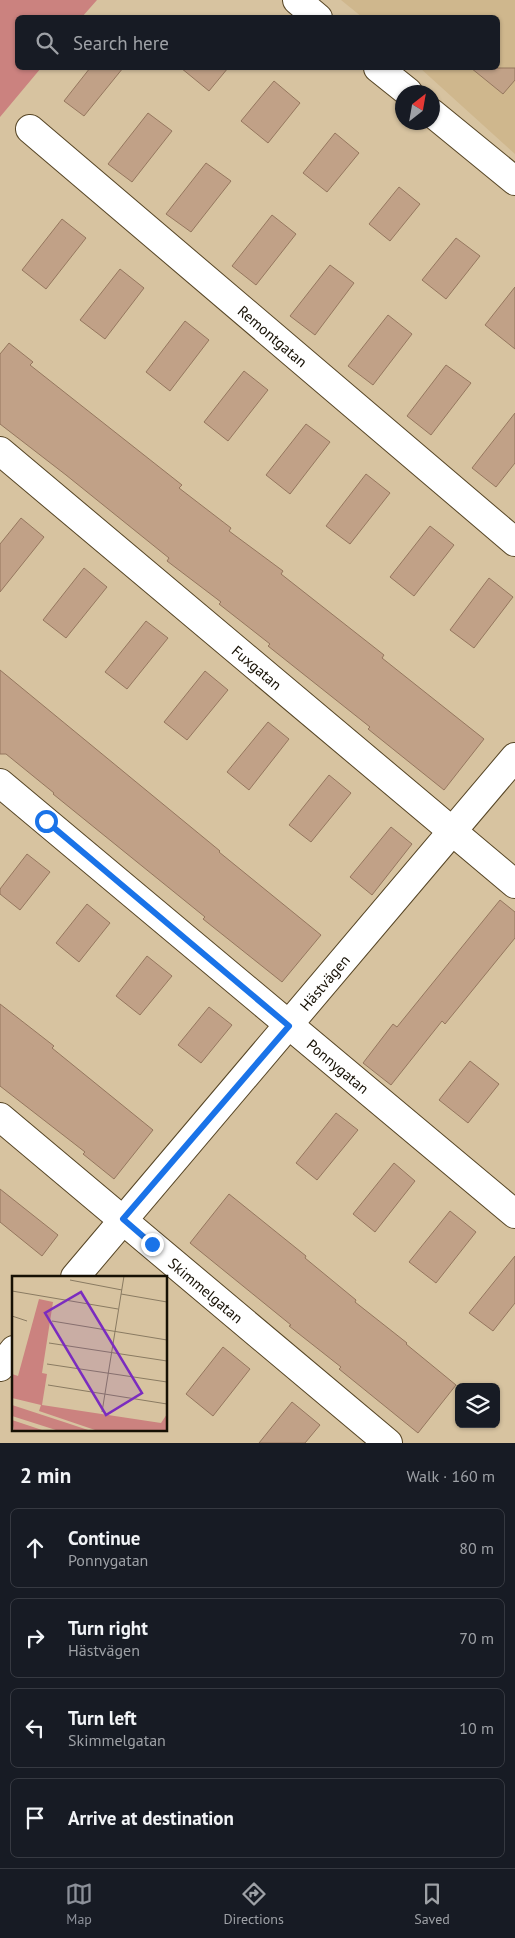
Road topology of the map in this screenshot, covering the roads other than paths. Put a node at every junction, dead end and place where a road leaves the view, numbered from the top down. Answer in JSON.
{"nodes":[{"id":1,"x":297,"y":0,"type":"edge"},
{"id":2,"x":314,"y":15,"type":"edge"},
{"id":3,"x":380,"y":70,"type":"edge"},
{"id":4,"x":399,"y":85,"type":"edge"},
{"id":5,"x":440,"y":120,"type":"edge"},
{"id":6,"x":30,"y":129,"type":"dead end"},
{"id":7,"x":515,"y":181,"type":"edge"},
{"id":8,"x":0,"y":451,"type":"edge"},
{"id":9,"x":515,"y":542,"type":"edge"},
{"id":10,"x":515,"y":757,"type":"edge"},
{"id":11,"x":0,"y":783,"type":"edge"},
{"id":12,"x":452,"y":832,"type":"junction"},
{"id":13,"x":515,"y":884,"type":"edge"},
{"id":14,"x":289,"y":1026,"type":"junction"},
{"id":15,"x":0,"y":1117,"type":"edge"},
{"id":16,"x":515,"y":1214,"type":"edge"},
{"id":17,"x":123,"y":1219,"type":"junction"},
{"id":18,"x":76,"y":1276,"type":"edge"},
{"id":19,"x":12,"y":1352,"type":"edge"},
{"id":20,"x":0,"y":1367,"type":"edge"},
{"id":21,"x":388,"y":1443,"type":"edge"}],
"edges":[{"from":1,"to":2,"type":"street"},
{"from":3,"to":4,"type":"street"},
{"from":5,"to":7,"type":"street"},
{"from":6,"to":9,"type":"street","name":"Remontgatan"},
{"from":8,"to":12,"type":"street","name":"Fuxgatan"},
{"from":10,"to":12,"type":"street","name":"Hästvägen"},
{"from":11,"to":14,"type":"street","name":"Ponnygatan"},
{"from":12,"to":13,"type":"street","name":"Fuxgatan"},
{"from":12,"to":14,"type":"street","name":"Hästvägen"},
{"from":14,"to":16,"type":"street","name":"Ponnygatan"},
{"from":14,"to":17,"type":"street","name":"Hästvägen"},
{"from":15,"to":17,"type":"street","name":"Skimmelgatan"},
{"from":17,"to":18,"type":"street","name":"Hästvägen"},
{"from":17,"to":21,"type":"street","name":"Skimmelgatan"},
{"from":19,"to":20,"type":"street"}]}
